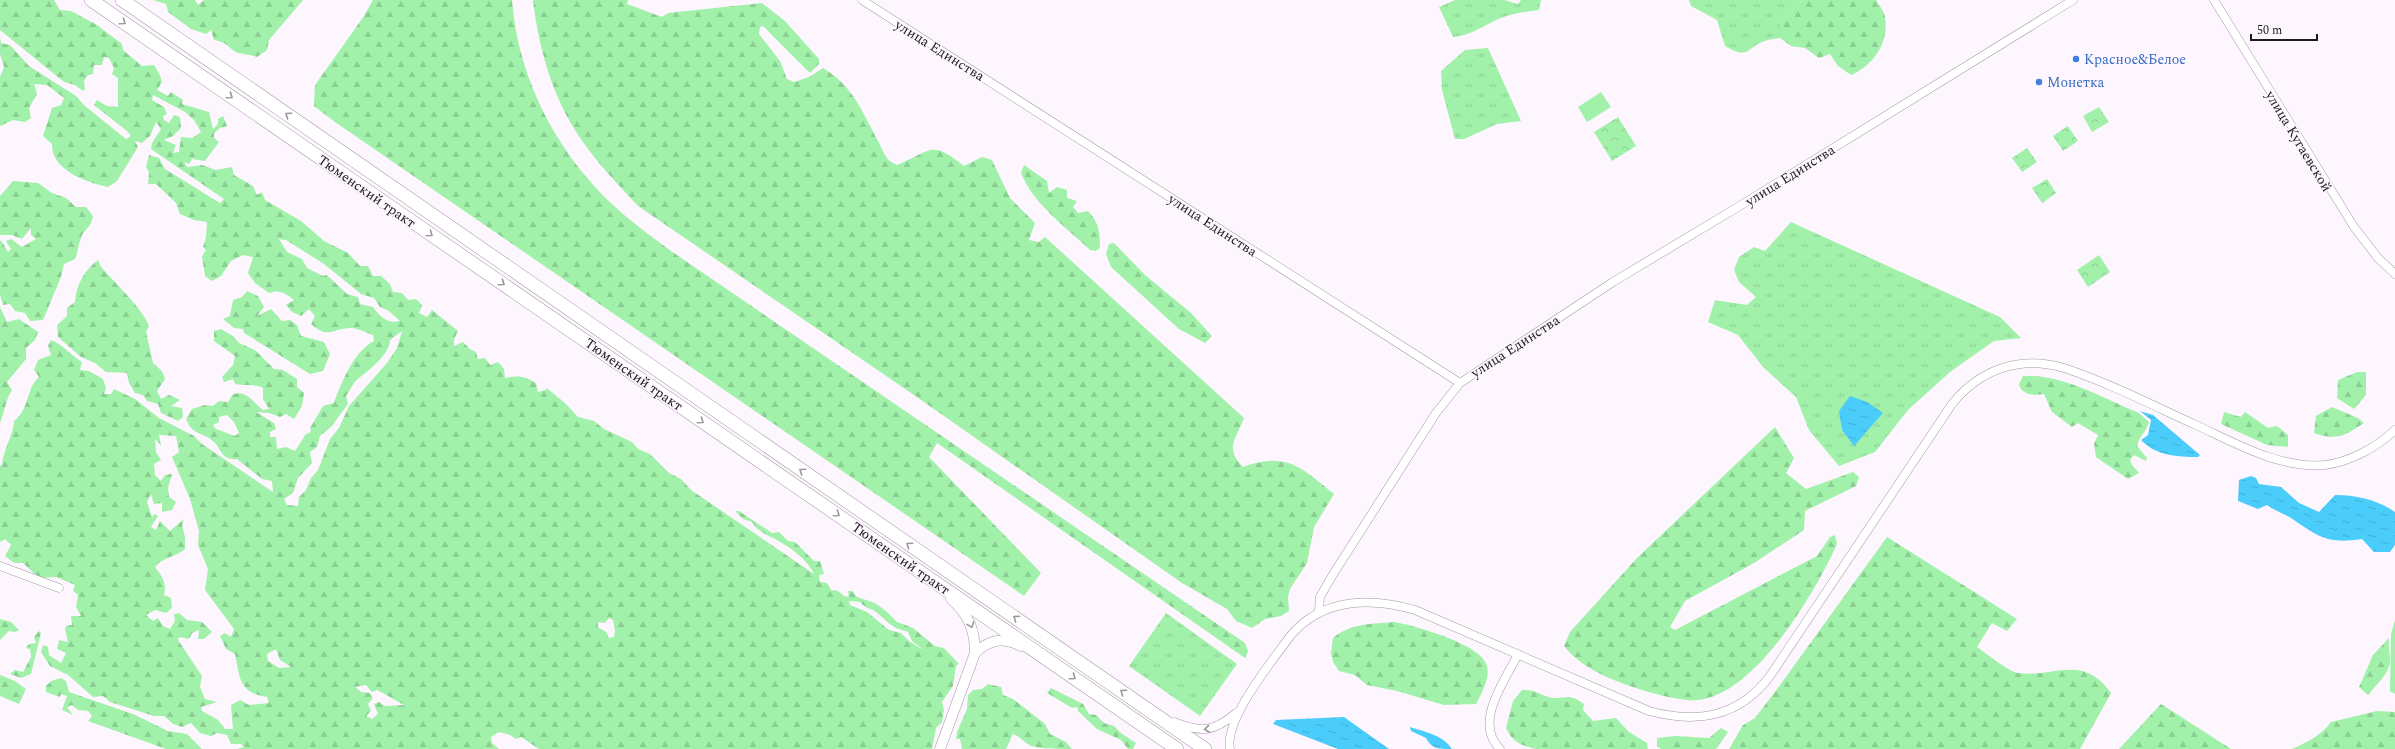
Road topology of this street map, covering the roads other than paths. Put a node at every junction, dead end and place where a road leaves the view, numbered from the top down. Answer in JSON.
{"nodes":[{"id":1,"x":91,"y":0,"type":"edge"},
{"id":2,"x":122,"y":0,"type":"edge"},
{"id":3,"x":862,"y":0,"type":"edge"},
{"id":4,"x":2072,"y":0,"type":"edge"},
{"id":5,"x":2214,"y":0,"type":"edge"},
{"id":6,"x":2395,"y":274,"type":"edge"},
{"id":7,"x":1460,"y":383,"type":"junction"},
{"id":8,"x":2395,"y":430,"type":"edge"},
{"id":9,"x":0,"y":566,"type":"edge"},
{"id":10,"x":915,"y":568,"type":"junction"},
{"id":11,"x":59,"y":588,"type":"dead end"},
{"id":12,"x":1319,"y":611,"type":"junction"},
{"id":13,"x":974,"y":653,"type":"junction"},
{"id":14,"x":1518,"y":654,"type":"junction"},
{"id":15,"x":1041,"y":655,"type":"junction"},
{"id":16,"x":1240,"y":710,"type":"junction"},
{"id":17,"x":1155,"y":715,"type":"junction"},
{"id":18,"x":940,"y":749,"type":"edge"},
{"id":19,"x":1177,"y":749,"type":"edge"},
{"id":20,"x":1205,"y":749,"type":"edge"},
{"id":21,"x":1230,"y":749,"type":"edge"},
{"id":22,"x":1500,"y":749,"type":"edge"}],
"edges":[{"from":1,"to":10,"type":"main road","name":"Тюменский тракт","one_way":true},
{"from":17,"to":2,"type":"main road","name":"Тюменский тракт","one_way":true},
{"from":3,"to":7,"type":"street","name":"улица Единства"},
{"from":4,"to":7,"type":"street","name":"улица Единства"},
{"from":5,"to":6,"type":"street","name":"улица Кугаевской"},
{"from":7,"to":12,"type":"street"},
{"from":8,"to":14,"type":"street"},
{"from":9,"to":11,"type":"street"},
{"from":10,"to":13,"type":"street","one_way":true},
{"from":10,"to":15,"type":"main road","name":"Тюменский тракт"},
{"from":12,"to":14,"type":"street"},
{"from":12,"to":16,"type":"street"},
{"from":13,"to":15,"type":"street"},
{"from":13,"to":18,"type":"street"},
{"from":14,"to":22,"type":"street"},
{"from":15,"to":19,"type":"main road","name":"Тюменский тракт","one_way":true},
{"from":16,"to":17,"type":"street","one_way":true},
{"from":16,"to":21,"type":"street"},
{"from":17,"to":20,"type":"main road","name":"Тюменский тракт"}]}
